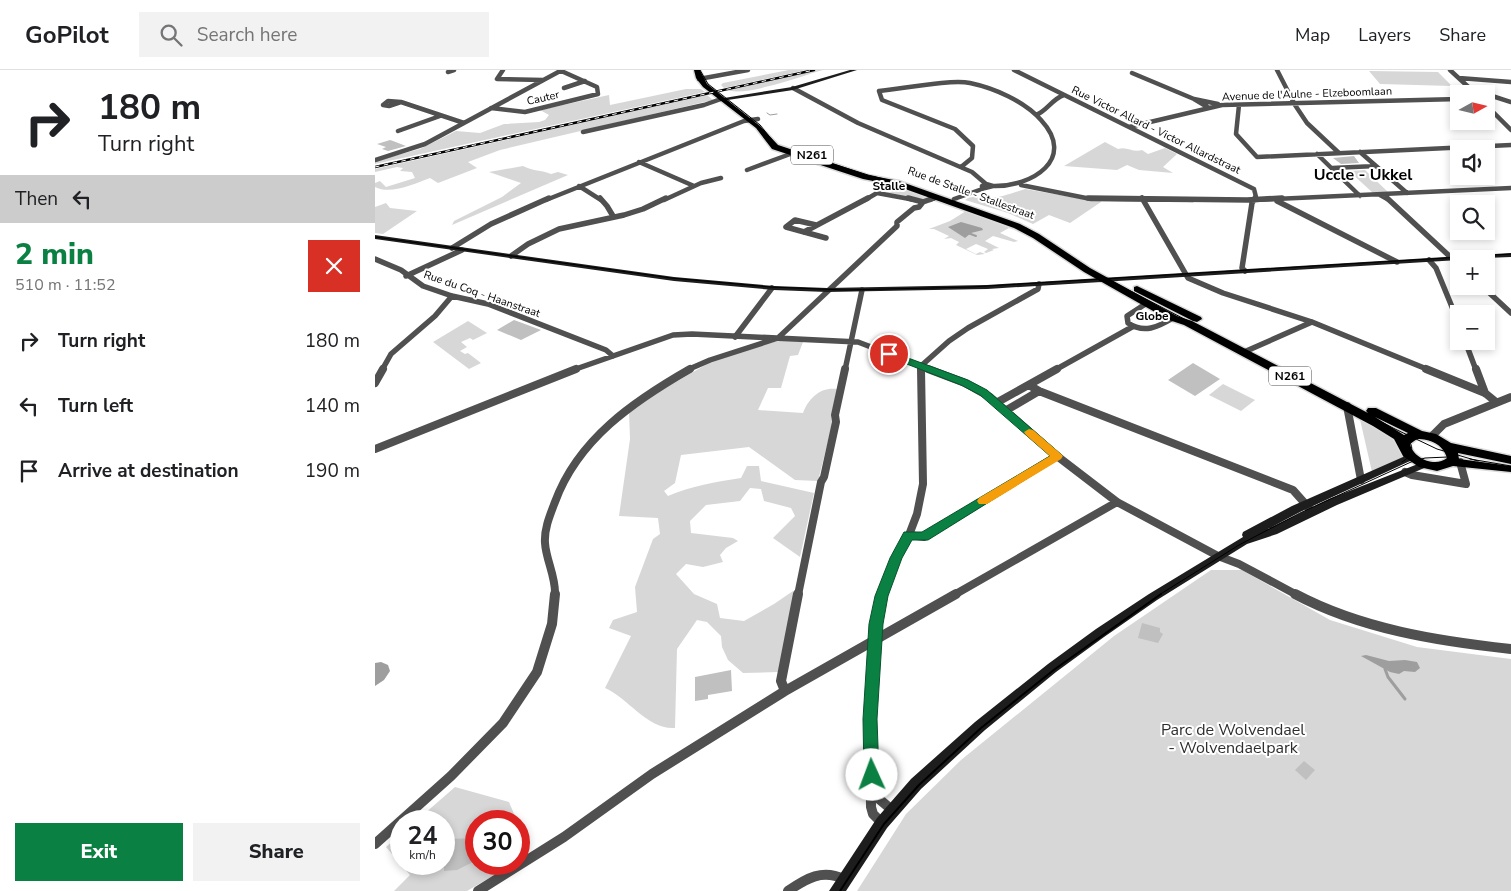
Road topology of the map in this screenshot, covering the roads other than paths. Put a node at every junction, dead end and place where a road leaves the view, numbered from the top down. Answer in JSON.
{"nodes":[{"id":1,"x":455,"y":70,"type":"edge"},
{"id":2,"x":503,"y":70,"type":"edge"},
{"id":3,"x":561,"y":70,"type":"edge"},
{"id":4,"x":697,"y":70,"type":"edge"},
{"id":5,"x":748,"y":70,"type":"edge"},
{"id":6,"x":855,"y":70,"type":"edge"},
{"id":7,"x":1014,"y":70,"type":"edge"},
{"id":8,"x":1277,"y":70,"type":"edge"},
{"id":9,"x":1450,"y":70,"type":"edge"},
{"id":10,"x":448,"y":72,"type":"dead end"},
{"id":11,"x":1133,"y":73,"type":"dead end"},
{"id":12,"x":703,"y":75,"type":"edge"},
{"id":13,"x":1459,"y":78,"type":"junction"},
{"id":14,"x":543,"y":80,"type":"junction"},
{"id":15,"x":585,"y":81,"type":"junction"},
{"id":16,"x":1511,"y":82,"type":"edge"},
{"id":17,"x":1466,"y":85,"type":"edge"},
{"id":18,"x":557,"y":86,"type":"dead end"},
{"id":19,"x":564,"y":88,"type":"junction"},
{"id":20,"x":793,"y":88,"type":"junction"},
{"id":21,"x":572,"y":91,"type":"dead end"},
{"id":22,"x":1064,"y":95,"type":"junction"},
{"id":23,"x":1495,"y":97,"type":"edge"},
{"id":24,"x":727,"y":99,"type":"junction"},
{"id":25,"x":1194,"y":99,"type":"junction"},
{"id":26,"x":1450,"y":99,"type":"edge"},
{"id":27,"x":402,"y":102,"type":"dead end"},
{"id":28,"x":1511,"y":102,"type":"edge"},
{"id":29,"x":1294,"y":103,"type":"junction"},
{"id":30,"x":1223,"y":104,"type":"junction"},
{"id":31,"x":1239,"y":105,"type":"junction"},
{"id":32,"x":491,"y":108,"type":"junction"},
{"id":33,"x":1209,"y":108,"type":"junction"},
{"id":34,"x":1495,"y":114,"type":"edge"},
{"id":35,"x":1036,"y":115,"type":"junction"},
{"id":36,"x":440,"y":116,"type":"junction"},
{"id":37,"x":758,"y":119,"type":"junction"},
{"id":38,"x":748,"y":120,"type":"junction"},
{"id":39,"x":464,"y":123,"type":"junction"},
{"id":40,"x":1129,"y":127,"type":"junction"},
{"id":41,"x":1511,"y":130,"type":"edge"},
{"id":42,"x":398,"y":131,"type":"dead end"},
{"id":43,"x":583,"y":132,"type":"dead end"},
{"id":44,"x":1511,"y":145,"type":"edge"},
{"id":45,"x":1360,"y":152,"type":"junction"},
{"id":46,"x":793,"y":153,"type":"junction"},
{"id":47,"x":1339,"y":153,"type":"junction"},
{"id":48,"x":1317,"y":154,"type":"junction"},
{"id":49,"x":375,"y":160,"type":"edge"},
{"id":50,"x":639,"y":162,"type":"junction"},
{"id":51,"x":1376,"y":166,"type":"junction"},
{"id":52,"x":961,"y":167,"type":"junction"},
{"id":53,"x":1332,"y":168,"type":"junction"},
{"id":54,"x":747,"y":170,"type":"dead end"},
{"id":55,"x":721,"y":178,"type":"dead end"},
{"id":56,"x":874,"y":178,"type":"junction"},
{"id":57,"x":1021,"y":185,"type":"junction"},
{"id":58,"x":579,"y":186,"type":"junction"},
{"id":59,"x":694,"y":186,"type":"junction"},
{"id":60,"x":985,"y":186,"type":"junction"},
{"id":61,"x":1511,"y":188,"type":"edge"},
{"id":62,"x":877,"y":192,"type":"junction"},
{"id":63,"x":1407,"y":193,"type":"junction"},
{"id":64,"x":1359,"y":196,"type":"junction"},
{"id":65,"x":1387,"y":196,"type":"junction"},
{"id":66,"x":935,"y":198,"type":"junction"},
{"id":67,"x":1142,"y":198,"type":"junction"},
{"id":68,"x":954,"y":199,"type":"junction"},
{"id":69,"x":1254,"y":200,"type":"junction"},
{"id":70,"x":1275,"y":200,"type":"junction"},
{"id":71,"x":923,"y":202,"type":"junction"},
{"id":72,"x":613,"y":216,"type":"junction"},
{"id":73,"x":816,"y":225,"type":"junction"},
{"id":74,"x":804,"y":232,"type":"junction"},
{"id":75,"x":375,"y":237,"type":"edge"},
{"id":76,"x":827,"y":238,"type":"dead end"},
{"id":77,"x":452,"y":248,"type":"junction"},
{"id":78,"x":462,"y":250,"type":"junction"},
{"id":79,"x":1511,"y":255,"type":"edge"},
{"id":80,"x":511,"y":256,"type":"junction"},
{"id":81,"x":1495,"y":256,"type":"edge"},
{"id":82,"x":1450,"y":257,"type":"edge"},
{"id":83,"x":375,"y":259,"type":"edge"},
{"id":84,"x":1450,"y":259,"type":"edge"},
{"id":85,"x":1429,"y":260,"type":"junction"},
{"id":86,"x":1397,"y":262,"type":"junction"},
{"id":87,"x":1245,"y":271,"type":"junction"},
{"id":88,"x":1187,"y":275,"type":"junction"},
{"id":89,"x":406,"y":276,"type":"junction"},
{"id":90,"x":1118,"y":279,"type":"junction"},
{"id":91,"x":1105,"y":280,"type":"junction"},
{"id":92,"x":1039,"y":284,"type":"junction"},
{"id":93,"x":772,"y":288,"type":"junction"},
{"id":94,"x":827,"y":290,"type":"junction"},
{"id":95,"x":862,"y":290,"type":"junction"},
{"id":96,"x":1492,"y":295,"type":"edge"},
{"id":97,"x":452,"y":296,"type":"junction"},
{"id":98,"x":1147,"y":303,"type":"junction"},
{"id":99,"x":1452,"y":305,"type":"edge"},
{"id":100,"x":1511,"y":313,"type":"edge"},
{"id":101,"x":1173,"y":318,"type":"junction"},
{"id":102,"x":1312,"y":322,"type":"junction"},
{"id":103,"x":1132,"y":327,"type":"junction"},
{"id":104,"x":735,"y":336,"type":"junction"},
{"id":105,"x":777,"y":338,"type":"junction"},
{"id":106,"x":851,"y":342,"type":"junction"},
{"id":107,"x":1247,"y":350,"type":"junction"},
{"id":108,"x":1468,"y":350,"type":"edge"},
{"id":109,"x":613,"y":356,"type":"junction"},
{"id":110,"x":921,"y":366,"type":"junction"},
{"id":111,"x":375,"y":384,"type":"edge"},
{"id":112,"x":1029,"y":385,"type":"junction"},
{"id":113,"x":1039,"y":391,"type":"junction"},
{"id":114,"x":1485,"y":393,"type":"junction"},
{"id":115,"x":1511,"y":397,"type":"edge"},
{"id":116,"x":1496,"y":402,"type":"junction"},
{"id":117,"x":996,"y":403,"type":"junction"},
{"id":118,"x":1347,"y":406,"type":"junction"},
{"id":119,"x":1005,"y":412,"type":"junction"},
{"id":120,"x":1426,"y":436,"type":"junction"},
{"id":121,"x":1404,"y":443,"type":"junction"},
{"id":122,"x":1449,"y":447,"type":"junction"},
{"id":123,"x":375,"y":449,"type":"edge"},
{"id":124,"x":1409,"y":454,"type":"junction"},
{"id":125,"x":1057,"y":456,"type":"junction"},
{"id":126,"x":1511,"y":460,"type":"edge"},
{"id":127,"x":1456,"y":462,"type":"junction"},
{"id":128,"x":1425,"y":464,"type":"junction"},
{"id":129,"x":1511,"y":469,"type":"edge"},
{"id":130,"x":1405,"y":472,"type":"junction"},
{"id":131,"x":1361,"y":480,"type":"junction"},
{"id":132,"x":1117,"y":502,"type":"junction"},
{"id":133,"x":1309,"y":508,"type":"junction"},
{"id":134,"x":909,"y":535,"type":"junction"},
{"id":135,"x":1218,"y":556,"type":"junction"},
{"id":136,"x":875,"y":641,"type":"junction"},
{"id":137,"x":1511,"y":648,"type":"edge"},
{"id":138,"x":785,"y":691,"type":"junction"},
{"id":139,"x":872,"y":793,"type":"junction"},
{"id":140,"x":892,"y":810,"type":"junction"},
{"id":141,"x":882,"y":823,"type":"junction"},
{"id":142,"x":375,"y":844,"type":"edge"},
{"id":143,"x":844,"y":879,"type":"junction"},
{"id":144,"x":477,"y":891,"type":"edge"},
{"id":145,"x":788,"y":891,"type":"edge"},
{"id":146,"x":837,"y":891,"type":"edge"}],
"edges":[{"from":1,"to":10,"type":"street"},
{"from":2,"to":14,"type":"street"},
{"from":3,"to":14,"type":"street"},
{"from":3,"to":15,"type":"street"},
{"from":4,"to":12,"type":"main road"},
{"from":5,"to":12,"type":"street"},
{"from":6,"to":20,"type":"main road"},
{"from":7,"to":22,"type":"street","name":"Rue Victor Allard - Victor Allardstraat"},
{"from":8,"to":29,"type":"street"},
{"from":9,"to":13,"type":"street"},
{"from":11,"to":25,"type":"street"},
{"from":12,"to":24,"type":"main road","name":"Rue de Stalle - Stallestraat","number":"N261"},
{"from":12,"to":24,"type":"main road","name":"Rue de Stalle - Stallestraat","number":"N261"},
{"from":13,"to":16,"type":"street"},
{"from":13,"to":17,"type":"street"},
{"from":14,"to":32,"type":"street"},
{"from":15,"to":19,"type":"street"},
{"from":15,"to":32,"type":"street","name":"Cauter"},
{"from":18,"to":19,"type":"street"},
{"from":19,"to":21,"type":"street"},
{"from":20,"to":24,"type":"main road"},
{"from":20,"to":52,"type":"street"},
{"from":22,"to":35,"type":"street"},
{"from":22,"to":40,"type":"street","name":"Rue Victor Allard - Victor Allardstraat"},
{"from":23,"to":28,"type":"street"},
{"from":24,"to":37,"type":"main road","name":"Rue de Stalle - Stallestraat","number":"N261"},
{"from":24,"to":38,"type":"main road","name":"Rue de Stalle - Stallestraat","number":"N261"},
{"from":24,"to":43,"type":"street"},
{"from":25,"to":30,"type":"street"},
{"from":25,"to":33,"type":"street"},
{"from":26,"to":29,"type":"street","name":"Avenue de l'Aulne - Elzeboomlaan"},
{"from":27,"to":36,"type":"street"},
{"from":29,"to":31,"type":"street","name":"Avenue de l'Aulne - Elzeboomlaan"},
{"from":29,"to":47,"type":"street"},
{"from":30,"to":31,"type":"street","name":"Avenue de l'Aulne - Elzeboomlaan"},
{"from":30,"to":33,"type":"street","name":"Avenue de l'Aulne - Elzeboomlaan"},
{"from":31,"to":48,"type":"street"},
{"from":32,"to":39,"type":"street"},
{"from":33,"to":40,"type":"street","name":"Avenue de l'Aulne - Elzeboomlaan"},
{"from":34,"to":41,"type":"street"},
{"from":35,"to":52,"type":"street"},
{"from":35,"to":57,"type":"street"},
{"from":36,"to":39,"type":"street"},
{"from":36,"to":42,"type":"street"},
{"from":37,"to":38,"type":"street"},
{"from":37,"to":68,"type":"main road","name":"Rue de Stalle - Stallestraat","number":"N261"},
{"from":38,"to":46,"type":"main road","name":"Rue de Stalle - Stallestraat","number":"N261"},
{"from":38,"to":50,"type":"street"},
{"from":39,"to":49,"type":"street"},
{"from":40,"to":69,"type":"street","name":"Rue Victor Allard - Victor Allardstraat"},
{"from":44,"to":45,"type":"street"},
{"from":45,"to":47,"type":"street"},
{"from":45,"to":51,"type":"street"},
{"from":46,"to":54,"type":"street"},
{"from":46,"to":56,"type":"main road","name":"Rue de Stalle - Stallestraat","number":"N261"},
{"from":47,"to":48,"type":"street"},
{"from":48,"to":53,"type":"street"},
{"from":50,"to":58,"type":"street"},
{"from":50,"to":59,"type":"street"},
{"from":51,"to":53,"type":"street"},
{"from":51,"to":63,"type":"street"},
{"from":52,"to":60,"type":"street"},
{"from":53,"to":64,"type":"street"},
{"from":55,"to":59,"type":"street"},
{"from":56,"to":62,"type":"street"},
{"from":56,"to":66,"type":"main road","name":"Rue de Stalle - Stallestraat","number":"N261"},
{"from":57,"to":60,"type":"street"},
{"from":57,"to":67,"type":"street"},
{"from":58,"to":72,"type":"street"},
{"from":58,"to":77,"type":"street"},
{"from":59,"to":72,"type":"street"},
{"from":60,"to":68,"type":"street"},
{"from":61,"to":63,"type":"street"},
{"from":62,"to":71,"type":"street","name":"Rue de Stalle - Stallestraat"},
{"from":62,"to":73,"type":"street"},
{"from":63,"to":65,"type":"street"},
{"from":64,"to":65,"type":"street"},
{"from":64,"to":70,"type":"street"},
{"from":65,"to":82,"type":"street"},
{"from":66,"to":71,"type":"street"},
{"from":66,"to":91,"type":"main road","name":"Rue de Stalle - Stallestraat","number":"N261"},
{"from":67,"to":69,"type":"street"},
{"from":67,"to":88,"type":"street"},
{"from":68,"to":90,"type":"main road","name":"Rue de Stalle - Stallestraat","number":"N261"},
{"from":69,"to":70,"type":"street"},
{"from":69,"to":87,"type":"street"},
{"from":70,"to":86,"type":"street"},
{"from":71,"to":94,"type":"street"},
{"from":72,"to":80,"type":"street"},
{"from":73,"to":74,"type":"street"},
{"from":73,"to":74,"type":"street"},
{"from":74,"to":76,"type":"street"},
{"from":75,"to":77,"type":"main road"},
{"from":77,"to":78,"type":"main road"},
{"from":78,"to":80,"type":"main road"},
{"from":78,"to":89,"type":"street"},
{"from":79,"to":81,"type":"main road"},
{"from":80,"to":93,"type":"main road"},
{"from":83,"to":89,"type":"street","name":"Rue du Coq - Haanstraat"},
{"from":84,"to":85,"type":"main road"},
{"from":85,"to":86,"type":"main road"},
{"from":85,"to":99,"type":"street"},
{"from":86,"to":87,"type":"main road"},
{"from":87,"to":88,"type":"main road"},
{"from":88,"to":90,"type":"main road"},
{"from":88,"to":102,"type":"street"},
{"from":89,"to":97,"type":"street","name":"Rue du Coq - Haanstraat"},
{"from":90,"to":91,"type":"main road"},
{"from":90,"to":107,"type":"main road","number":"N261"},
{"from":91,"to":92,"type":"main road"},
{"from":91,"to":98,"type":"main road","number":"N261"},
{"from":92,"to":95,"type":"main road"},
{"from":92,"to":110,"type":"street"},
{"from":93,"to":94,"type":"main road"},
{"from":93,"to":104,"type":"street"},
{"from":94,"to":95,"type":"main road"},
{"from":94,"to":105,"type":"street"},
{"from":95,"to":106,"type":"street"},
{"from":96,"to":100,"type":"street"},
{"from":97,"to":109,"type":"street","name":"Rue du Coq - Haanstraat"},
{"from":97,"to":111,"type":"street"},
{"from":98,"to":101,"type":"main road","number":"N261"},
{"from":98,"to":103,"type":"street"},
{"from":101,"to":103,"type":"street"},
{"from":101,"to":107,"type":"main road","number":"N261"},
{"from":102,"to":107,"type":"street"},
{"from":102,"to":114,"type":"street"},
{"from":103,"to":112,"type":"street"},
{"from":104,"to":105,"type":"street"},
{"from":104,"to":109,"type":"street"},
{"from":105,"to":106,"type":"street"},
{"from":105,"to":142,"type":"street"},
{"from":106,"to":110,"type":"street"},
{"from":106,"to":138,"type":"street"},
{"from":107,"to":118,"type":"main road","number":"N261"},
{"from":107,"to":120,"type":"main road","number":"N261"},
{"from":108,"to":114,"type":"street"},
{"from":109,"to":123,"type":"street"},
{"from":110,"to":117,"type":"street"},
{"from":110,"to":134,"type":"street"},
{"from":112,"to":113,"type":"street"},
{"from":112,"to":117,"type":"street"},
{"from":113,"to":119,"type":"street"},
{"from":113,"to":133,"type":"street"},
{"from":114,"to":116,"type":"street"},
{"from":115,"to":116,"type":"street"},
{"from":116,"to":120,"type":"street"},
{"from":117,"to":119,"type":"street"},
{"from":118,"to":121,"type":"main road","number":"N261"},
{"from":118,"to":131,"type":"street"},
{"from":119,"to":125,"type":"street"},
{"from":120,"to":121,"type":"main road"},
{"from":120,"to":122,"type":"main road","number":"N261"},
{"from":121,"to":124,"type":"main road","number":"N261"},
{"from":122,"to":126,"type":"main road","number":"N261"},
{"from":122,"to":127,"type":"main road"},
{"from":124,"to":128,"type":"main road"},
{"from":124,"to":131,"type":"main road"},
{"from":125,"to":132,"type":"street"},
{"from":125,"to":134,"type":"street"},
{"from":127,"to":128,"type":"main road"},
{"from":127,"to":129,"type":"main road"},
{"from":127,"to":130,"type":"street"},
{"from":128,"to":130,"type":"main road"},
{"from":130,"to":133,"type":"main road"},
{"from":131,"to":133,"type":"main road"},
{"from":132,"to":135,"type":"street"},
{"from":132,"to":136,"type":"street"},
{"from":133,"to":135,"type":"main road"},
{"from":134,"to":136,"type":"street"},
{"from":135,"to":137,"type":"street"},
{"from":135,"to":140,"type":"main road"},
{"from":136,"to":138,"type":"street"},
{"from":136,"to":139,"type":"street"},
{"from":138,"to":144,"type":"street"},
{"from":139,"to":140,"type":"street"},
{"from":139,"to":141,"type":"street"},
{"from":140,"to":141,"type":"main road"},
{"from":141,"to":143,"type":"main road"},
{"from":143,"to":145,"type":"street"},
{"from":143,"to":146,"type":"main road"}]}
